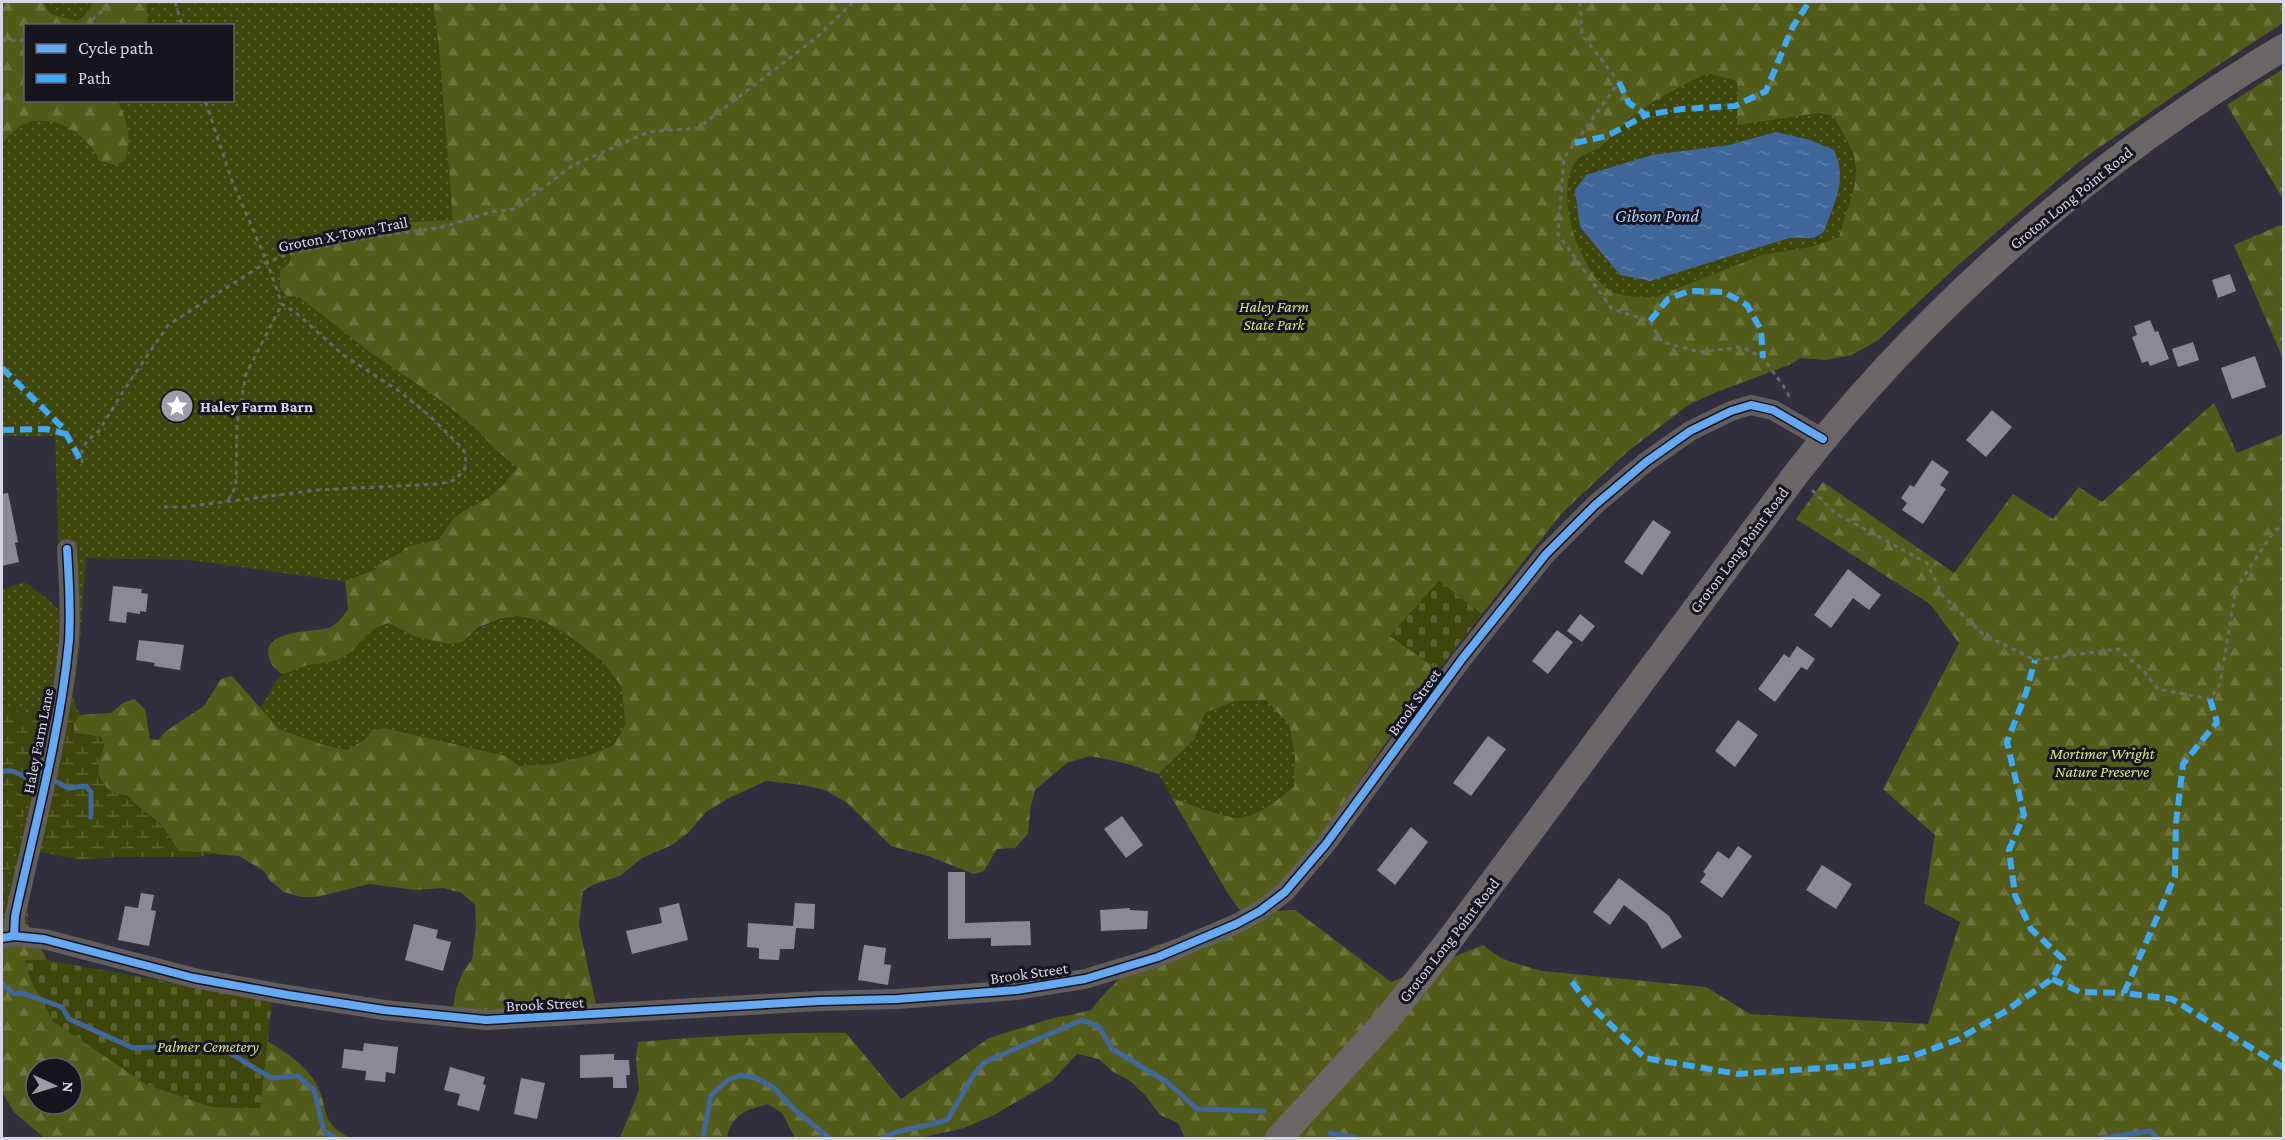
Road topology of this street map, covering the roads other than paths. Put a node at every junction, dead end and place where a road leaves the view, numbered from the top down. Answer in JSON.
{"nodes":[{"id":1,"x":2283,"y":46,"type":"edge"},
{"id":2,"x":1823,"y":439,"type":"junction"},
{"id":3,"x":67,"y":549,"type":"dead end"},
{"id":4,"x":8,"y":937,"type":"edge"},
{"id":5,"x":1279,"y":1138,"type":"edge"}],
"edges":[{"from":1,"to":2,"type":"main road","name":"Groton Long Point Road"},
{"from":2,"to":4,"type":"street","name":"Brook Street"},
{"from":2,"to":5,"type":"main road","name":"Groton Long Point Road"},
{"from":3,"to":4,"type":"street","name":"Haley Farm Lane"}]}
